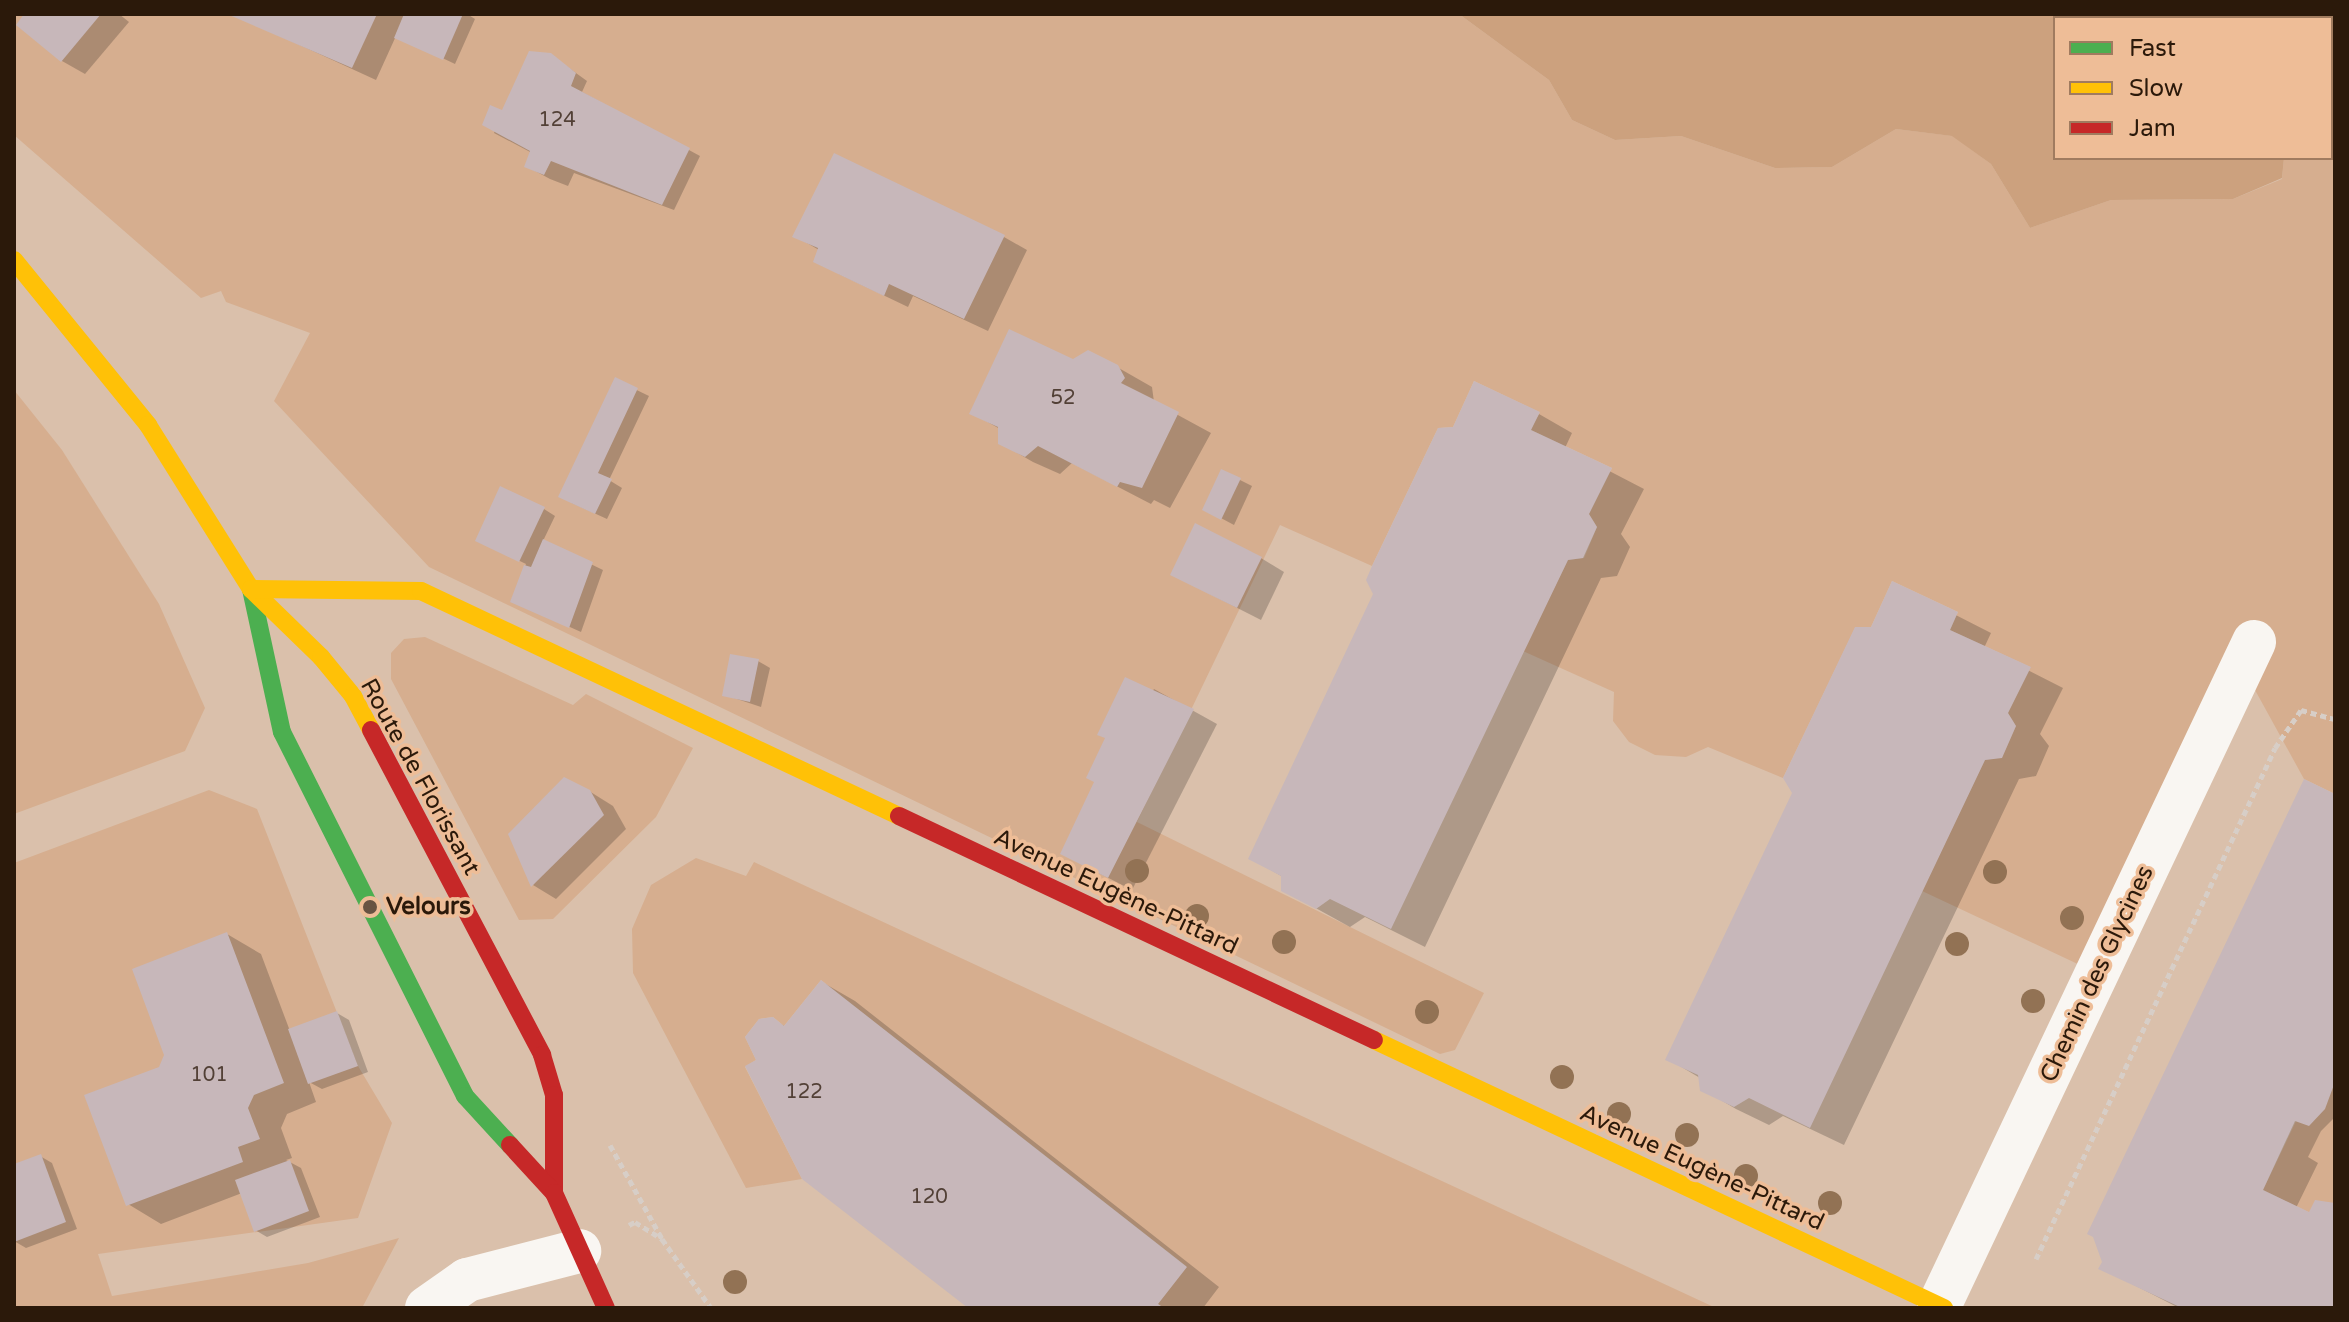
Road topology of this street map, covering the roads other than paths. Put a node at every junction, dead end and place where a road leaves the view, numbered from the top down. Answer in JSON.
{"nodes":[{"id":1,"x":14,"y":260,"type":"edge"},
{"id":2,"x":251,"y":589,"type":"junction"},
{"id":3,"x":2254,"y":642,"type":"dead end"},
{"id":4,"x":554,"y":1193,"type":"junction"},
{"id":5,"x":579,"y":1251,"type":"junction"},
{"id":6,"x":1942,"y":1307,"type":"edge"},
{"id":7,"x":427,"y":1308,"type":"edge"},
{"id":8,"x":606,"y":1308,"type":"edge"}],
"edges":[{"from":1,"to":2,"type":"main road","name":"Route de Florissant"},
{"from":2,"to":4,"type":"main road","name":"Route de Florissant"},
{"from":2,"to":4,"type":"main road","name":"Route de Florissant"},
{"from":2,"to":6,"type":"main road","name":"Avenue Eugène-Pittard"},
{"from":3,"to":6,"type":"street","name":"Chemin des Glycines"},
{"from":4,"to":5,"type":"main road","name":"Route de Florissant"},
{"from":5,"to":7,"type":"street"},
{"from":5,"to":8,"type":"main road","name":"Route de Florissant"}]}
